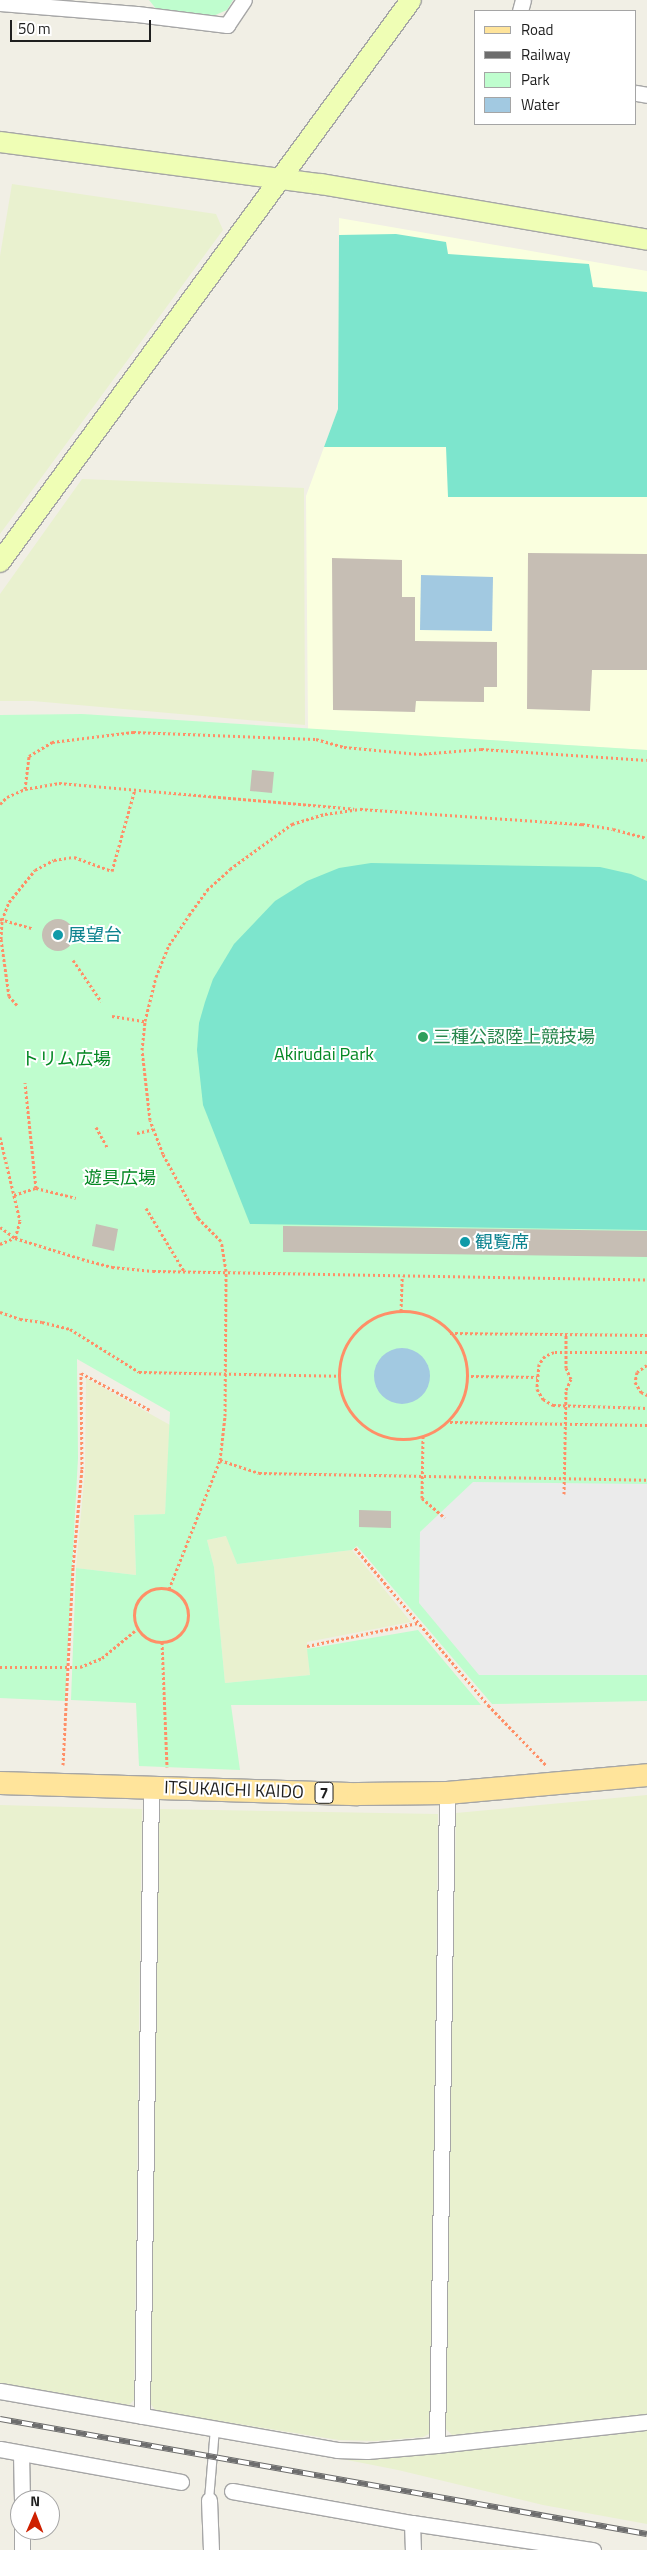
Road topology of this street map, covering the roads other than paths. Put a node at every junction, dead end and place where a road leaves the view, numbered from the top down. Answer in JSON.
{"nodes":[{"id":1,"x":244,"y":0,"type":"edge"},
{"id":2,"x":411,"y":0,"type":"edge"},
{"id":3,"x":0,"y":4,"type":"edge"},
{"id":4,"x":138,"y":7,"type":"edge"},
{"id":5,"x":0,"y":142,"type":"edge"},
{"id":6,"x":280,"y":179,"type":"junction"},
{"id":7,"x":647,"y":240,"type":"edge"},
{"id":8,"x":0,"y":562,"type":"edge"},
{"id":9,"x":647,"y":1775,"type":"edge"},
{"id":10,"x":0,"y":1783,"type":"edge"},
{"id":11,"x":151,"y":1788,"type":"junction"},
{"id":12,"x":447,"y":1793,"type":"junction"},
{"id":13,"x":0,"y":2392,"type":"edge"},
{"id":14,"x":142,"y":2416,"type":"junction"},
{"id":15,"x":647,"y":2422,"type":"edge"},
{"id":16,"x":214,"y":2428,"type":"junction"},
{"id":17,"x":437,"y":2445,"type":"junction"},
{"id":18,"x":0,"y":2449,"type":"edge"},
{"id":19,"x":21,"y":2453,"type":"junction"},
{"id":20,"x":181,"y":2482,"type":"dead end"},
{"id":21,"x":22,"y":2490,"type":"edge"},
{"id":22,"x":232,"y":2491,"type":"dead end"},
{"id":23,"x":209,"y":2500,"type":"joint"},
{"id":24,"x":412,"y":2523,"type":"junction"},
{"id":25,"x":550,"y":2547,"type":"edge"},
{"id":26,"x":210,"y":2550,"type":"edge"},
{"id":27,"x":413,"y":2550,"type":"edge"},
{"id":28,"x":593,"y":2550,"type":"edge"}],
"edges":[{"from":1,"to":4,"type":"street"},
{"from":2,"to":6,"type":"street"},
{"from":3,"to":4,"type":"street"},
{"from":5,"to":6,"type":"street"},
{"from":6,"to":7,"type":"street"},
{"from":6,"to":8,"type":"street"},
{"from":9,"to":12,"type":"main road","name":"ITSUKAICHI KAIDO","number":"7"},
{"from":10,"to":11,"type":"main road","name":"ITSUKAICHI KAIDO","number":"7"},
{"from":11,"to":12,"type":"main road","name":"ITSUKAICHI KAIDO","number":"7"},
{"from":11,"to":14,"type":"street"},
{"from":12,"to":17,"type":"street"},
{"from":13,"to":14,"type":"street"},
{"from":14,"to":16,"type":"street"},
{"from":15,"to":17,"type":"street"},
{"from":16,"to":17,"type":"street"},
{"from":16,"to":23,"type":"lane"},
{"from":18,"to":19,"type":"street"},
{"from":19,"to":20,"type":"street"},
{"from":19,"to":21,"type":"street"},
{"from":22,"to":24,"type":"street"},
{"from":23,"to":26,"type":"street"},
{"from":24,"to":25,"type":"street"},
{"from":24,"to":27,"type":"street"},
{"from":25,"to":28,"type":"street"}]}
